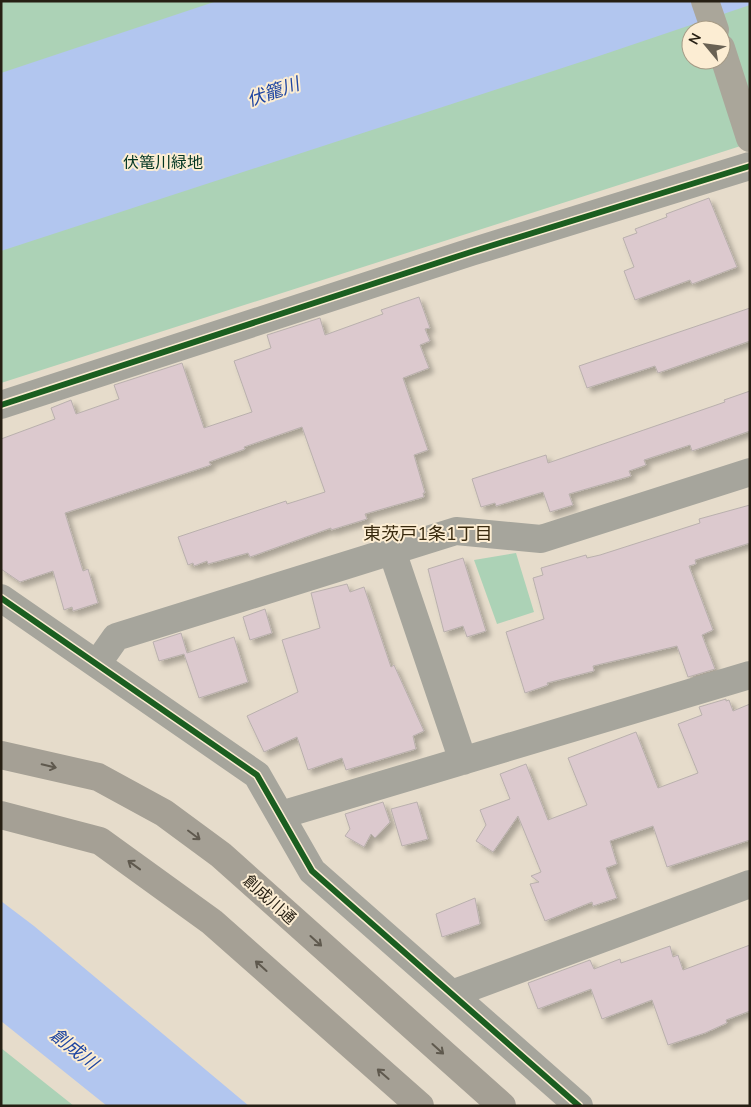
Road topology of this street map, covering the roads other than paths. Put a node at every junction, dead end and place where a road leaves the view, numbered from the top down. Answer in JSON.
{"nodes":[{"id":1,"x":705,"y":1,"type":"edge"},
{"id":2,"x":712,"y":20,"type":"edge"},
{"id":3,"x":729,"y":70,"type":"edge"},
{"id":4,"x":750,"y":138,"type":"edge"},
{"id":5,"x":750,"y":166,"type":"edge"},
{"id":6,"x":1,"y":405,"type":"edge"},
{"id":7,"x":750,"y":472,"type":"edge"},
{"id":8,"x":392,"y":551,"type":"junction"},
{"id":9,"x":1,"y":598,"type":"edge"},
{"id":10,"x":97,"y":664,"type":"junction"},
{"id":11,"x":750,"y":675,"type":"edge"},
{"id":12,"x":1,"y":755,"type":"edge"},
{"id":13,"x":463,"y":761,"type":"junction"},
{"id":14,"x":1,"y":815,"type":"edge"},
{"id":15,"x":280,"y":815,"type":"junction"},
{"id":16,"x":750,"y":884,"type":"edge"},
{"id":17,"x":452,"y":994,"type":"junction"},
{"id":18,"x":420,"y":1106,"type":"edge"},
{"id":19,"x":502,"y":1106,"type":"edge"},
{"id":20,"x":579,"y":1106,"type":"edge"}],
"edges":[{"from":1,"to":2,"type":"main road"},
{"from":3,"to":4,"type":"main road"},
{"from":5,"to":6,"type":"street"},
{"from":7,"to":8,"type":"street"},
{"from":8,"to":10,"type":"street"},
{"from":8,"to":13,"type":"street"},
{"from":9,"to":10,"type":"street"},
{"from":10,"to":15,"type":"street"},
{"from":11,"to":13,"type":"street"},
{"from":12,"to":19,"type":"highway","name":"創成川通","one_way":true},
{"from":13,"to":15,"type":"street"},
{"from":18,"to":14,"type":"highway","one_way":true},
{"from":15,"to":17,"type":"street"},
{"from":16,"to":17,"type":"street"},
{"from":17,"to":20,"type":"street"}]}
